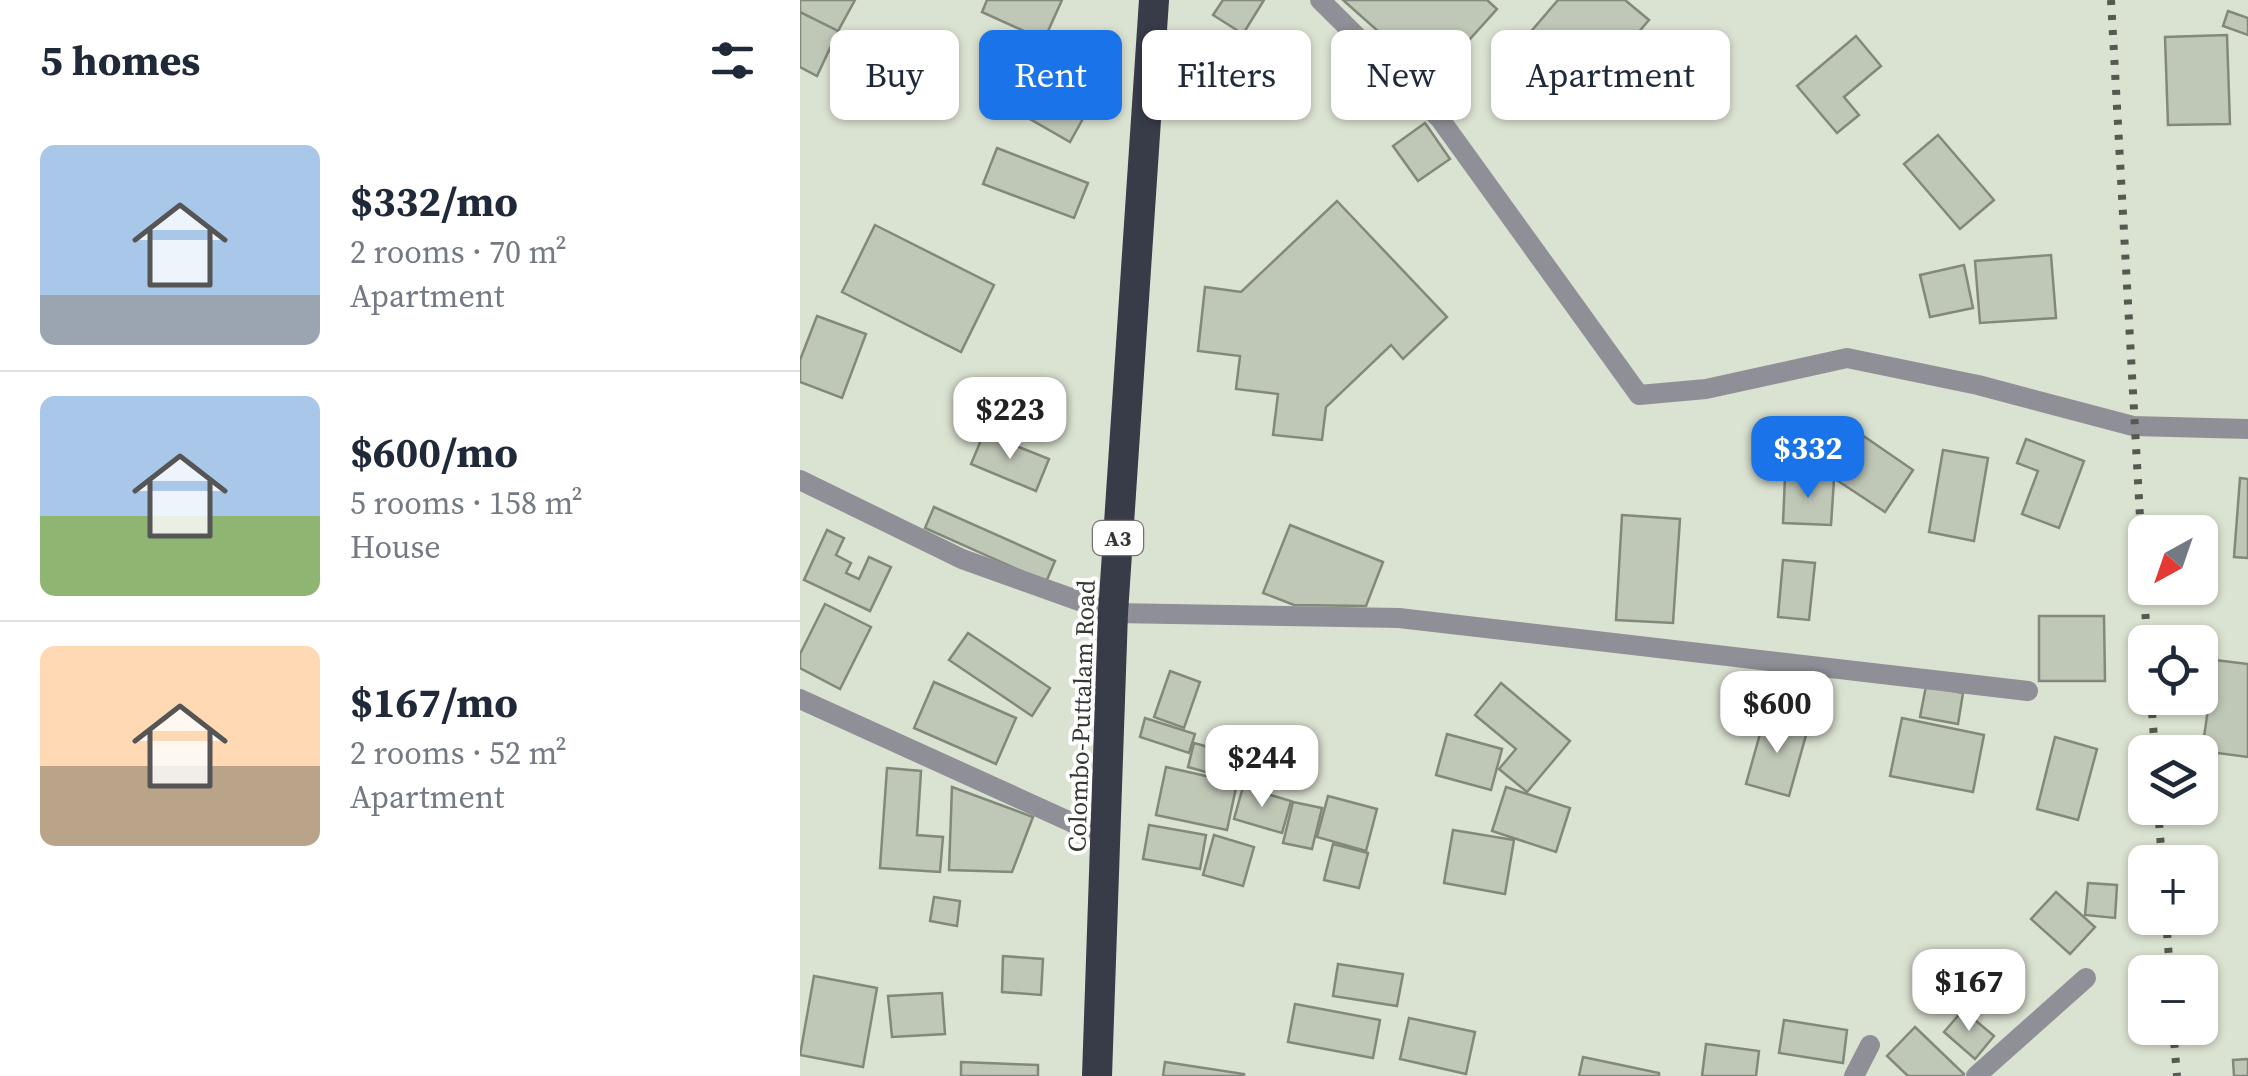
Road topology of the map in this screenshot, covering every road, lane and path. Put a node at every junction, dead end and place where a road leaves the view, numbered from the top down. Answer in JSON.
{"nodes":[{"id":1,"x":1154,"y":0,"type":"edge"},
{"id":2,"x":1320,"y":0,"type":"edge"},
{"id":3,"x":2248,"y":428,"type":"edge"},
{"id":4,"x":800,"y":480,"type":"edge"},
{"id":5,"x":1113,"y":613,"type":"junction"},
{"id":6,"x":2028,"y":692,"type":"dead end"},
{"id":7,"x":800,"y":699,"type":"edge"},
{"id":8,"x":1106,"y":838,"type":"junction"},
{"id":9,"x":2086,"y":978,"type":"dead end"},
{"id":10,"x":1870,"y":1045,"type":"dead end"},
{"id":11,"x":1097,"y":1076,"type":"edge"},
{"id":12,"x":1854,"y":1076,"type":"edge"},
{"id":13,"x":1976,"y":1076,"type":"edge"}],
"edges":[{"from":1,"to":5,"type":"highway","name":"Colombo-Puttalam Road","number":"A3"},
{"from":2,"to":3,"type":"street"},
{"from":4,"to":5,"type":"street"},
{"from":5,"to":6,"type":"street"},
{"from":5,"to":8,"type":"highway","name":"Colombo-Puttalam Road","number":"A3"},
{"from":7,"to":8,"type":"street"},
{"from":8,"to":11,"type":"highway","name":"Colombo-Puttalam Road","number":"A3"},
{"from":9,"to":13,"type":"street"},
{"from":10,"to":12,"type":"street"}]}
